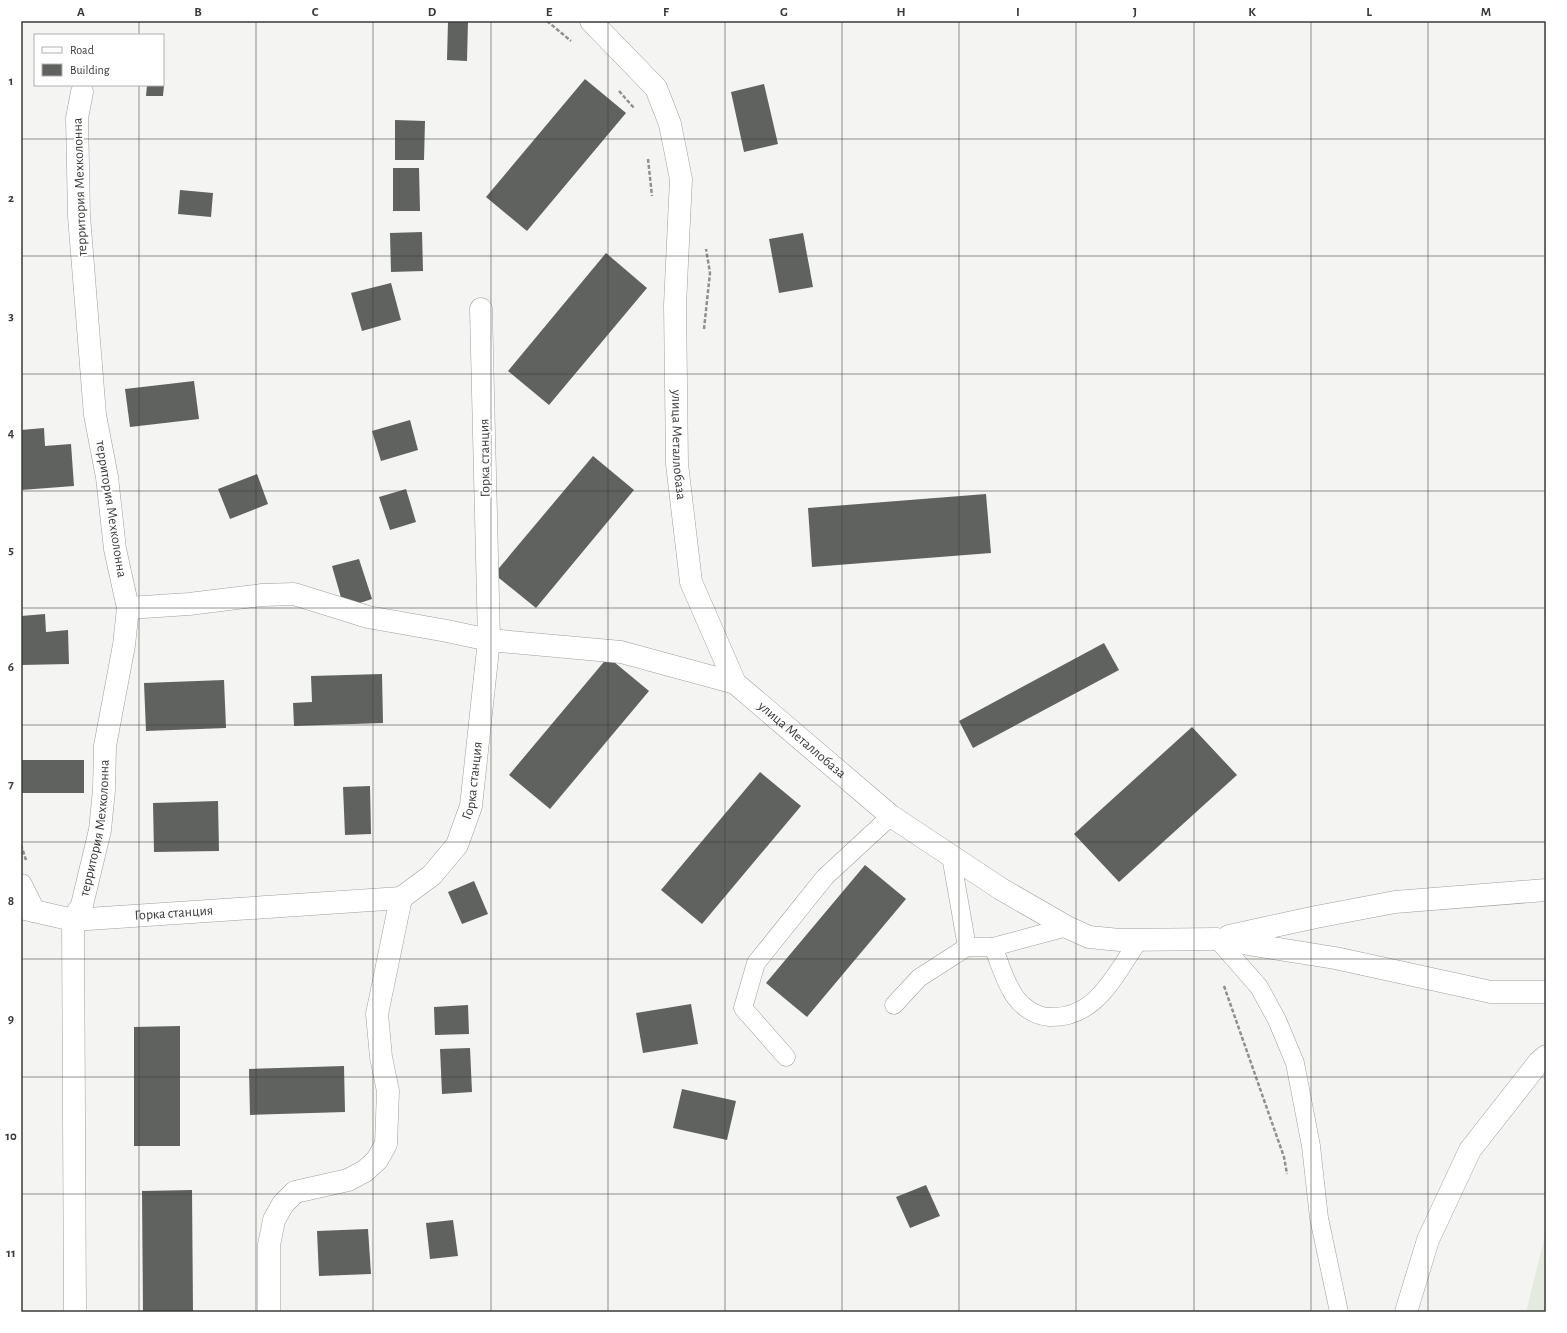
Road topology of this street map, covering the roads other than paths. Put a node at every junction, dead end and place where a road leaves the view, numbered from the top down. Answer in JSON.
{"nodes":[{"id":1,"x":591,"y":21,"type":"edge"},
{"id":2,"x":82,"y":92,"type":"dead end"},
{"id":3,"x":481,"y":309,"type":"dead end"},
{"id":4,"x":128,"y":608,"type":"junction"},
{"id":5,"x":489,"y":640,"type":"junction"},
{"id":6,"x":735,"y":683,"type":"junction"},
{"id":7,"x":891,"y":816,"type":"junction"},
{"id":8,"x":951,"y":856,"type":"junction"},
{"id":9,"x":21,"y":885,"type":"edge"},
{"id":10,"x":1546,"y":890,"type":"edge"},
{"id":11,"x":401,"y":898,"type":"junction"},
{"id":12,"x":27,"y":909,"type":"edge"},
{"id":13,"x":73,"y":920,"type":"junction"},
{"id":14,"x":1067,"y":927,"type":"junction"},
{"id":15,"x":1218,"y":938,"type":"junction"},
{"id":16,"x":1139,"y":940,"type":"junction"},
{"id":17,"x":967,"y":946,"type":"junction"},
{"id":18,"x":993,"y":947,"type":"junction"},
{"id":19,"x":1546,"y":992,"type":"edge"},
{"id":20,"x":894,"y":1005,"type":"dead end"},
{"id":21,"x":1546,"y":1056,"type":"edge"},
{"id":22,"x":786,"y":1057,"type":"dead end"},
{"id":23,"x":74,"y":1312,"type":"edge"},
{"id":24,"x":269,"y":1312,"type":"edge"},
{"id":25,"x":1339,"y":1312,"type":"edge"},
{"id":26,"x":1406,"y":1312,"type":"edge"}],
"edges":[{"from":1,"to":6,"type":"street","name":"улица Металлобаза"},
{"from":2,"to":4,"type":"street","name":"территория Мехколонна"},
{"from":3,"to":5,"type":"street","name":"Горка станция"},
{"from":4,"to":5,"type":"street"},
{"from":4,"to":13,"type":"street","name":"территория Мехколонна"},
{"from":5,"to":6,"type":"street"},
{"from":5,"to":11,"type":"street","name":"Горка станция"},
{"from":6,"to":7,"type":"street","name":"улица Металлобаза"},
{"from":7,"to":8,"type":"street","name":"улица Металлобаза"},
{"from":7,"to":22,"type":"lane"},
{"from":8,"to":14,"type":"street","name":"улица Металлобаза"},
{"from":8,"to":17,"type":"lane"},
{"from":9,"to":12,"type":"street"},
{"from":10,"to":15,"type":"street"},
{"from":11,"to":13,"type":"street","name":"Горка станция"},
{"from":11,"to":24,"type":"street"},
{"from":12,"to":13,"type":"street","name":"Горка станция"},
{"from":13,"to":23,"type":"street"},
{"from":14,"to":16,"type":"street","name":"улица Металлобаза"},
{"from":14,"to":18,"type":"lane"},
{"from":15,"to":16,"type":"street","name":"улица Металлобаза"},
{"from":15,"to":19,"type":"street"},
{"from":15,"to":25,"type":"lane"},
{"from":16,"to":18,"type":"lane"},
{"from":17,"to":18,"type":"lane"},
{"from":17,"to":20,"type":"lane"},
{"from":21,"to":26,"type":"street"}]}
